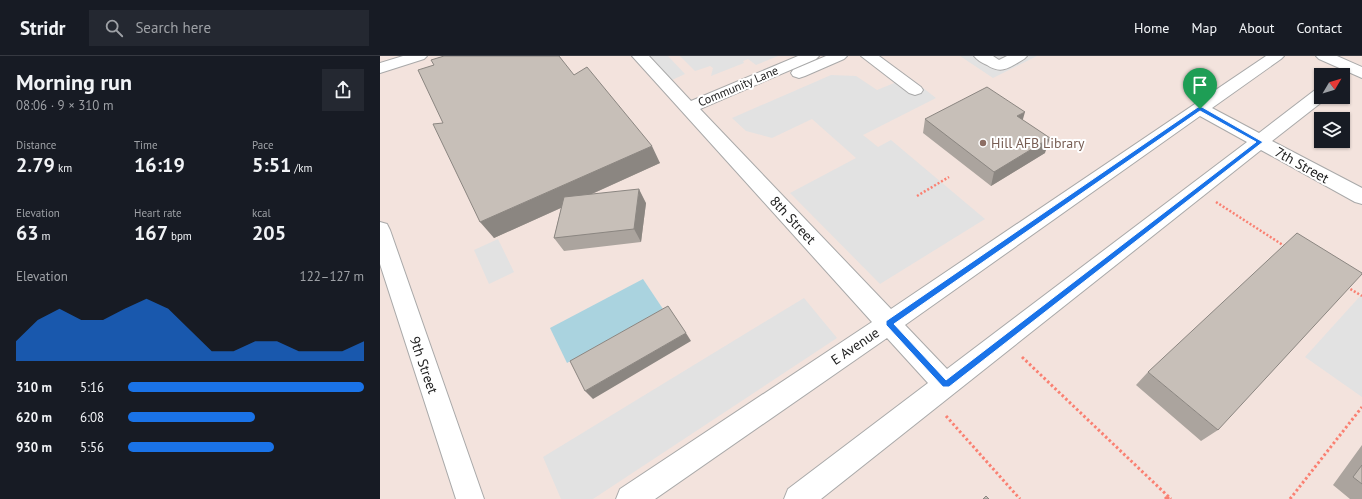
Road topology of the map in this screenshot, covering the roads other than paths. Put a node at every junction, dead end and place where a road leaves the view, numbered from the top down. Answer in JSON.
{"nodes":[{"id":1,"x":419,"y":56,"type":"edge"},
{"id":2,"x":640,"y":56,"type":"edge"},
{"id":3,"x":811,"y":56,"type":"edge"},
{"id":4,"x":839,"y":56,"type":"edge"},
{"id":5,"x":869,"y":56,"type":"edge"},
{"id":6,"x":982,"y":56,"type":"edge"},
{"id":7,"x":1019,"y":56,"type":"edge"},
{"id":8,"x":1276,"y":56,"type":"edge"},
{"id":9,"x":1324,"y":56,"type":"edge"},
{"id":10,"x":380,"y":68,"type":"edge"},
{"id":11,"x":1355,"y":71,"type":"edge"},
{"id":12,"x":916,"y":90,"type":"dead end"},
{"id":13,"x":729,"y":91,"type":"junction"},
{"id":14,"x":1314,"y":100,"type":"edge"},
{"id":15,"x":688,"y":108,"type":"junction"},
{"id":16,"x":1200,"y":109,"type":"junction"},
{"id":17,"x":1260,"y":142,"type":"junction"},
{"id":18,"x":1362,"y":197,"type":"edge"},
{"id":19,"x":380,"y":230,"type":"edge"},
{"id":20,"x":889,"y":323,"type":"junction"},
{"id":21,"x":938,"y":391,"type":"junction"},
{"id":22,"x":470,"y":499,"type":"edge"},
{"id":23,"x":630,"y":499,"type":"edge"},
{"id":24,"x":798,"y":499,"type":"edge"}],
"edges":[{"from":1,"to":10,"type":"lane"},
{"from":2,"to":15,"type":"lane","name":"8th Street"},
{"from":3,"to":13,"type":"lane","name":"Community Lane"},
{"from":4,"to":13,"type":"lane"},
{"from":5,"to":12,"type":"lane"},
{"from":6,"to":7,"type":"lane"},
{"from":8,"to":16,"type":"lane","name":"E Avenue"},
{"from":9,"to":11,"type":"lane"},
{"from":13,"to":15,"type":"lane","name":"Community Lane"},
{"from":14,"to":17,"type":"lane"},
{"from":15,"to":20,"type":"lane","name":"8th Street"},
{"from":16,"to":17,"type":"lane","name":"7th Street"},
{"from":16,"to":20,"type":"lane","name":"E Avenue"},
{"from":17,"to":18,"type":"lane","name":"7th Street"},
{"from":17,"to":21,"type":"lane"},
{"from":19,"to":22,"type":"lane","name":"9th Street"},
{"from":20,"to":21,"type":"lane","name":"8th Street"},
{"from":20,"to":23,"type":"lane","name":"E Avenue"},
{"from":21,"to":24,"type":"lane"}]}
